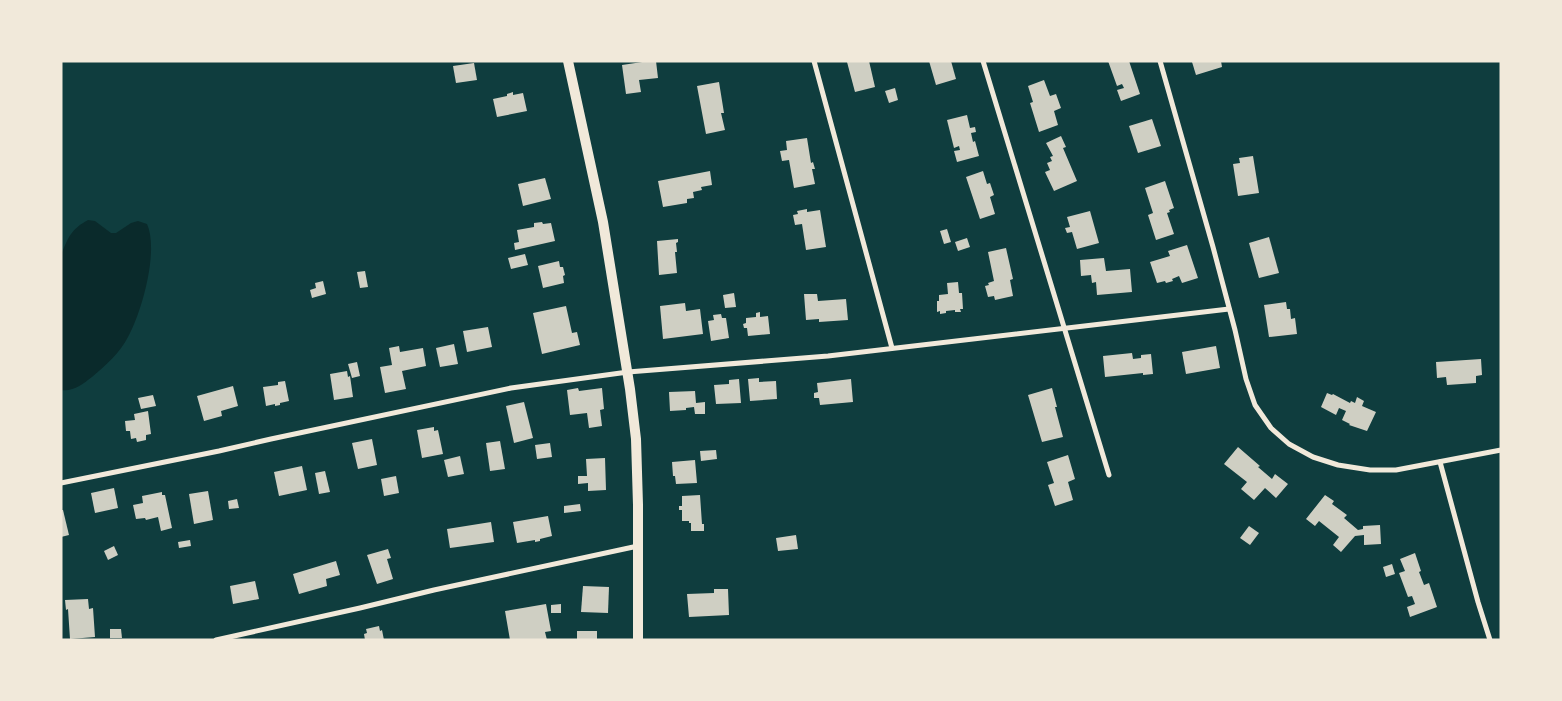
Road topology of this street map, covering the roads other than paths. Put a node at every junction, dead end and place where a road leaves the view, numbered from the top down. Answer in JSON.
{"nodes":[{"id":1,"x":568,"y":61,"type":"edge"},
{"id":2,"x":814,"y":61,"type":"edge"},
{"id":3,"x":983,"y":61,"type":"edge"},
{"id":4,"x":1160,"y":61,"type":"edge"},
{"id":5,"x":1230,"y":309,"type":"junction"},
{"id":6,"x":1065,"y":328,"type":"junction"},
{"id":7,"x":892,"y":348,"type":"junction"},
{"id":8,"x":628,"y":372,"type":"junction"},
{"id":9,"x":1501,"y":450,"type":"edge"},
{"id":10,"x":1440,"y":462,"type":"junction"},
{"id":11,"x":1109,"y":476,"type":"dead end"},
{"id":12,"x":61,"y":483,"type":"edge"},
{"id":13,"x":639,"y":546,"type":"junction"},
{"id":14,"x":216,"y":640,"type":"edge"},
{"id":15,"x":638,"y":640,"type":"edge"},
{"id":16,"x":1490,"y":640,"type":"edge"}],
"edges":[{"from":1,"to":8,"type":"main road"},
{"from":2,"to":7,"type":"street"},
{"from":3,"to":6,"type":"street"},
{"from":4,"to":5,"type":"street"},
{"from":5,"to":6,"type":"street"},
{"from":5,"to":10,"type":"street"},
{"from":6,"to":7,"type":"street"},
{"from":6,"to":11,"type":"street"},
{"from":7,"to":8,"type":"street"},
{"from":8,"to":12,"type":"street"},
{"from":8,"to":13,"type":"main road"},
{"from":9,"to":10,"type":"street"},
{"from":10,"to":16,"type":"street"},
{"from":13,"to":14,"type":"street"},
{"from":13,"to":15,"type":"main road"}]}
